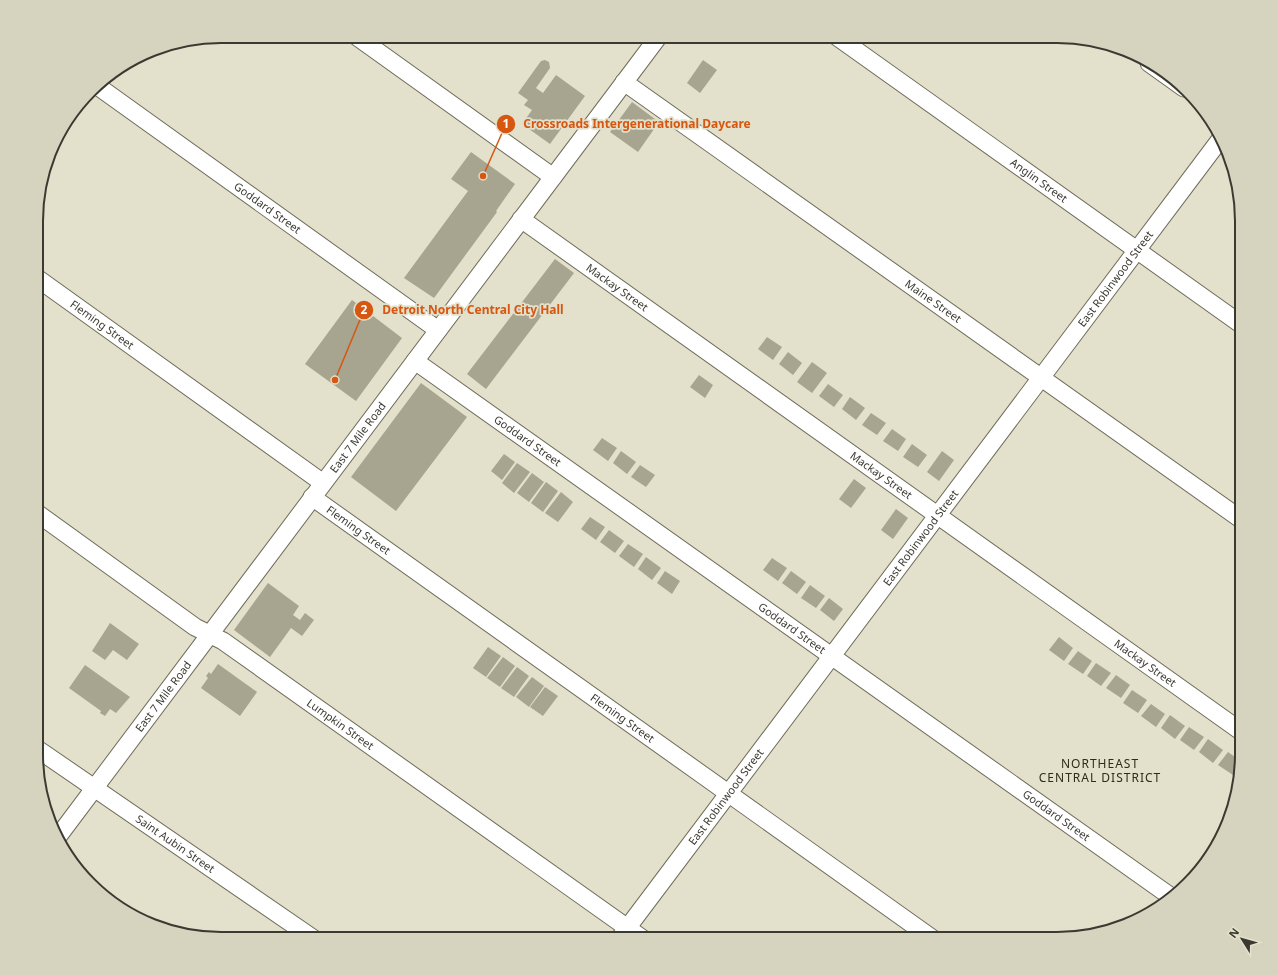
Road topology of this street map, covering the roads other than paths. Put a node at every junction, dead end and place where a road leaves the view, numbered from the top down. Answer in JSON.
{"nodes":[{"id":1,"x":366,"y":43,"type":"edge"},
{"id":2,"x":654,"y":43,"type":"edge"},
{"id":3,"x":846,"y":43,"type":"edge"},
{"id":4,"x":624,"y":82,"type":"junction"},
{"id":5,"x":102,"y":89,"type":"edge"},
{"id":6,"x":1217,"y":143,"type":"edge"},
{"id":7,"x":553,"y":177,"type":"junction"},
{"id":8,"x":521,"y":219,"type":"junction"},
{"id":9,"x":1137,"y":250,"type":"junction"},
{"id":10,"x":43,"y":282,"type":"edge"},
{"id":11,"x":1235,"y":319,"type":"edge"},
{"id":12,"x":438,"y":330,"type":"junction"},
{"id":13,"x":415,"y":361,"type":"junction"},
{"id":14,"x":1041,"y":378,"type":"junction"},
{"id":15,"x":323,"y":483,"type":"junction"},
{"id":16,"x":312,"y":497,"type":"junction"},
{"id":17,"x":1235,"y":515,"type":"edge"},
{"id":18,"x":938,"y":516,"type":"junction"},
{"id":19,"x":43,"y":517,"type":"edge"},
{"id":20,"x":209,"y":634,"type":"junction"},
{"id":21,"x":832,"y":656,"type":"junction"},
{"id":22,"x":1235,"y":727,"type":"edge"},
{"id":23,"x":43,"y":753,"type":"edge"},
{"id":24,"x":94,"y":786,"type":"junction"},
{"id":25,"x":728,"y":794,"type":"junction"},
{"id":26,"x":61,"y":833,"type":"edge"},
{"id":27,"x":1167,"y":894,"type":"edge"},
{"id":28,"x":304,"y":932,"type":"edge"},
{"id":29,"x":622,"y":932,"type":"edge"},
{"id":30,"x":624,"y":932,"type":"edge"},
{"id":31,"x":923,"y":932,"type":"edge"}],
"edges":[{"from":1,"to":7,"type":"street"},
{"from":2,"to":4,"type":"street","name":"East 7 Mile Road"},
{"from":3,"to":9,"type":"street","name":"Anglin Street"},
{"from":4,"to":7,"type":"street","name":"East 7 Mile Road"},
{"from":4,"to":14,"type":"street","name":"Maine Street"},
{"from":5,"to":12,"type":"street","name":"Goddard Street"},
{"from":6,"to":9,"type":"street","name":"East Robinwood Street"},
{"from":7,"to":8,"type":"street","name":"East 7 Mile Road"},
{"from":8,"to":12,"type":"street","name":"East 7 Mile Road"},
{"from":8,"to":18,"type":"street","name":"Mackay Street"},
{"from":9,"to":11,"type":"street","name":"Anglin Street"},
{"from":9,"to":14,"type":"street","name":"East Robinwood Street"},
{"from":10,"to":15,"type":"street","name":"Fleming Street"},
{"from":12,"to":13,"type":"street","name":"East 7 Mile Road"},
{"from":13,"to":15,"type":"street","name":"East 7 Mile Road"},
{"from":13,"to":21,"type":"street","name":"Goddard Street"},
{"from":14,"to":17,"type":"street","name":"Maine Street"},
{"from":14,"to":18,"type":"street","name":"East Robinwood Street"},
{"from":15,"to":16,"type":"street","name":"East 7 Mile Road"},
{"from":16,"to":20,"type":"street","name":"East 7 Mile Road"},
{"from":16,"to":25,"type":"street","name":"Fleming Street"},
{"from":18,"to":21,"type":"street","name":"East Robinwood Street"},
{"from":18,"to":22,"type":"street","name":"Mackay Street"},
{"from":19,"to":20,"type":"street","name":"Lumpkin Street"},
{"from":20,"to":24,"type":"street","name":"East 7 Mile Road"},
{"from":20,"to":29,"type":"street","name":"Lumpkin Street"},
{"from":21,"to":25,"type":"street","name":"East Robinwood Street"},
{"from":21,"to":27,"type":"street","name":"Goddard Street"},
{"from":23,"to":24,"type":"street","name":"Saint Aubin Street"},
{"from":24,"to":26,"type":"street","name":"East 7 Mile Road"},
{"from":24,"to":28,"type":"street","name":"Saint Aubin Street"},
{"from":25,"to":30,"type":"street","name":"East Robinwood Street"},
{"from":25,"to":31,"type":"street","name":"Fleming Street"}]}
